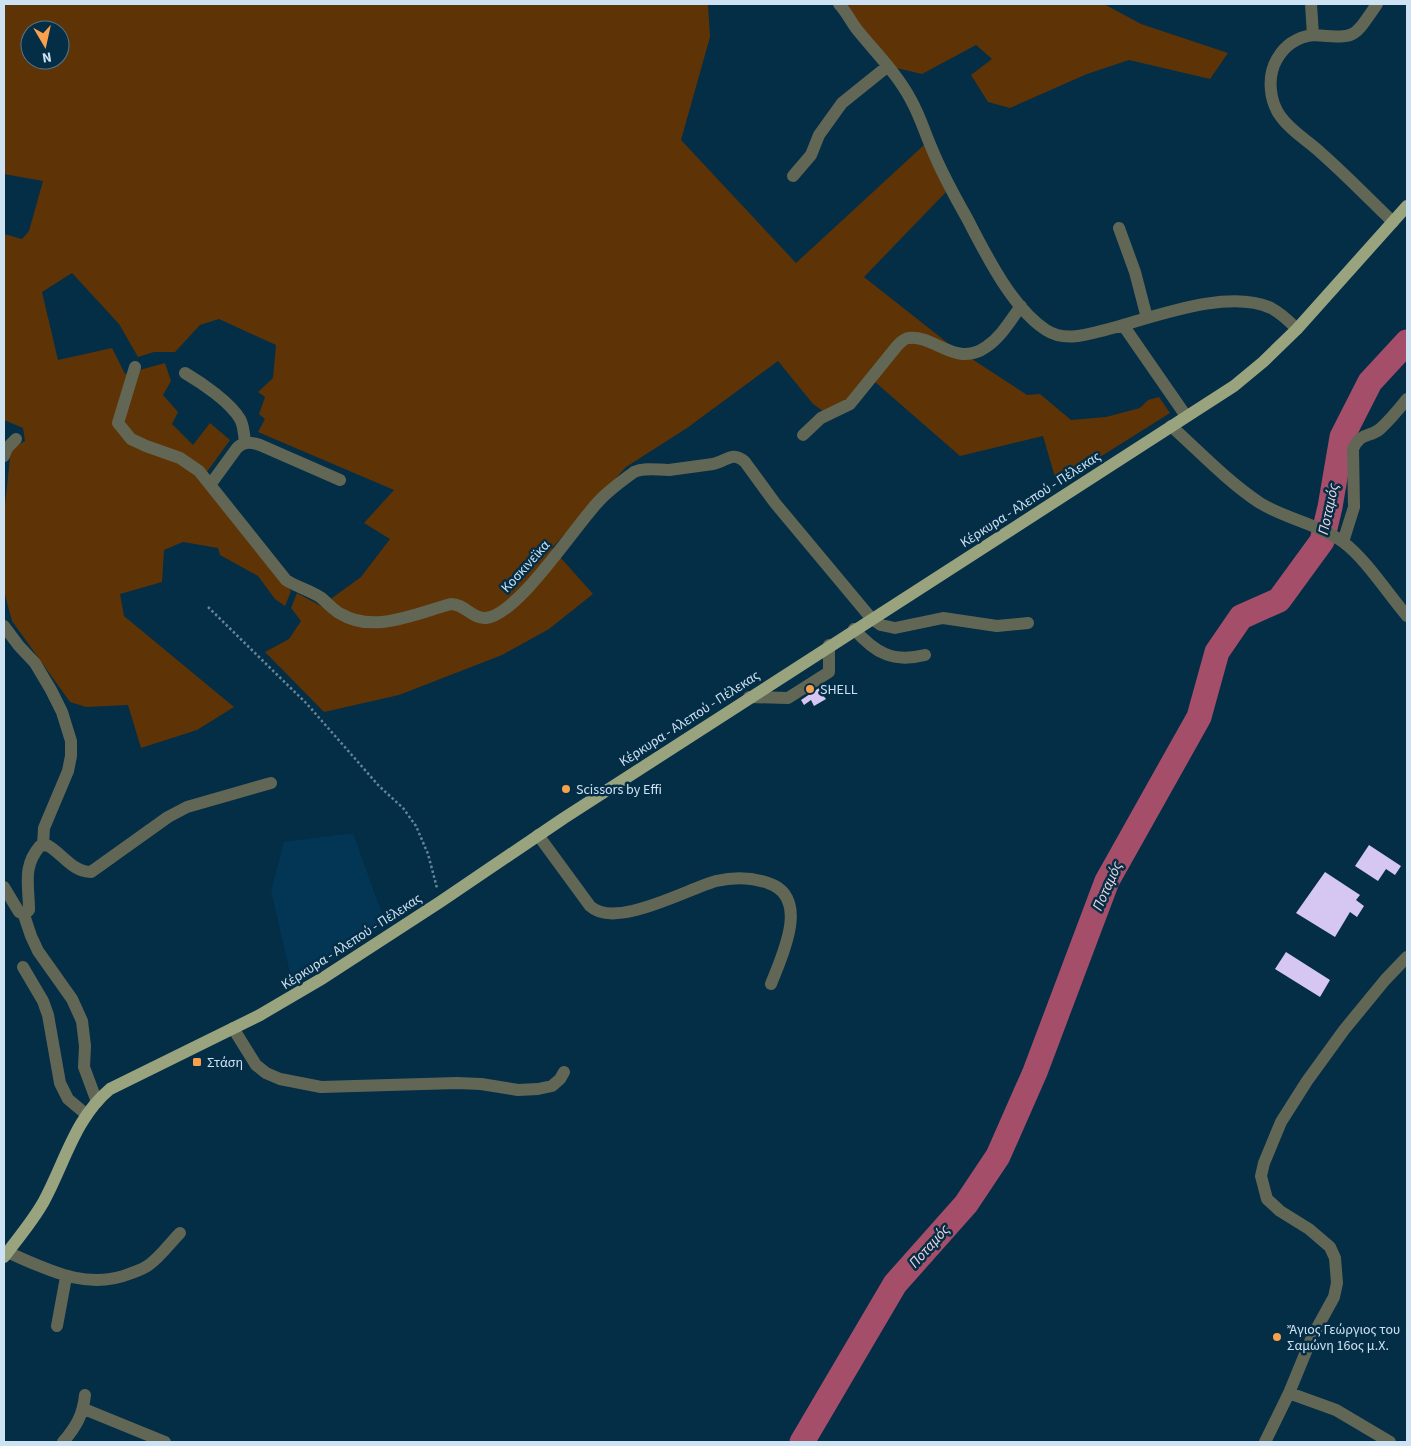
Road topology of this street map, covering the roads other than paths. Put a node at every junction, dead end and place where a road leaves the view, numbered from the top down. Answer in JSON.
{"nodes":[{"id":1,"x":839,"y":4,"type":"edge"},
{"id":2,"x":1311,"y":4,"type":"edge"},
{"id":3,"x":1377,"y":4,"type":"edge"},
{"id":4,"x":1313,"y":35,"type":"junction"},
{"id":5,"x":888,"y":66,"type":"junction"},
{"id":6,"x":793,"y":176,"type":"dead end"},
{"id":7,"x":1407,"y":206,"type":"edge"},
{"id":8,"x":1393,"y":222,"type":"junction"},
{"id":9,"x":1120,"y":228,"type":"dead end"},
{"id":10,"x":1021,"y":306,"type":"junction"},
{"id":11,"x":1147,"y":318,"type":"junction"},
{"id":12,"x":1123,"y":325,"type":"junction"},
{"id":13,"x":1297,"y":329,"type":"junction"},
{"id":14,"x":135,"y":366,"type":"dead end"},
{"id":15,"x":185,"y":373,"type":"dead end"},
{"id":16,"x":1407,"y":399,"type":"edge"},
{"id":17,"x":1186,"y":416,"type":"junction"},
{"id":18,"x":1172,"y":426,"type":"junction"},
{"id":19,"x":803,"y":435,"type":"dead end"},
{"id":20,"x":16,"y":439,"type":"dead end"},
{"id":21,"x":245,"y":443,"type":"junction"},
{"id":22,"x":4,"y":456,"type":"edge"},
{"id":23,"x":340,"y":480,"type":"dead end"},
{"id":24,"x":210,"y":485,"type":"junction"},
{"id":25,"x":1339,"y":540,"type":"junction"},
{"id":26,"x":1407,"y":616,"type":"edge"},
{"id":27,"x":871,"y":618,"type":"junction"},
{"id":28,"x":1028,"y":623,"type":"dead end"},
{"id":29,"x":4,"y":626,"type":"edge"},
{"id":30,"x":854,"y":629,"type":"junction"},
{"id":31,"x":829,"y":645,"type":"junction"},
{"id":32,"x":925,"y":655,"type":"dead end"},
{"id":33,"x":749,"y":697,"type":"junction"},
{"id":34,"x":271,"y":783,"type":"dead end"},
{"id":35,"x":538,"y":835,"type":"junction"},
{"id":36,"x":43,"y":845,"type":"junction"},
{"id":37,"x":4,"y":887,"type":"edge"},
{"id":38,"x":24,"y":915,"type":"junction"},
{"id":39,"x":1407,"y":957,"type":"edge"},
{"id":40,"x":23,"y":967,"type":"dead end"},
{"id":41,"x":771,"y":984,"type":"dead end"},
{"id":42,"x":233,"y":1028,"type":"junction"},
{"id":43,"x":564,"y":1072,"type":"dead end"},
{"id":44,"x":97,"y":1102,"type":"junction"},
{"id":45,"x":87,"y":1115,"type":"junction"},
{"id":46,"x":180,"y":1233,"type":"dead end"},
{"id":47,"x":6,"y":1254,"type":"edge"},
{"id":48,"x":66,"y":1277,"type":"junction"},
{"id":49,"x":57,"y":1326,"type":"dead end"},
{"id":50,"x":1289,"y":1393,"type":"junction"},
{"id":51,"x":85,"y":1395,"type":"dead end"},
{"id":52,"x":84,"y":1409,"type":"junction"},
{"id":53,"x":63,"y":1442,"type":"edge"},
{"id":54,"x":165,"y":1442,"type":"edge"},
{"id":55,"x":1265,"y":1442,"type":"edge"},
{"id":56,"x":1390,"y":1442,"type":"edge"}],
"edges":[{"from":1,"to":5,"type":"street"},
{"from":2,"to":4,"type":"street"},
{"from":3,"to":4,"type":"street"},
{"from":4,"to":8,"type":"street"},
{"from":5,"to":6,"type":"street"},
{"from":5,"to":10,"type":"street"},
{"from":7,"to":8,"type":"main road","name":"Κέρκυρα - Αλεπού - Πέλεκας"},
{"from":8,"to":13,"type":"main road","name":"Κέρκυρα - Αλεπού - Πέλεκας"},
{"from":9,"to":11,"type":"street"},
{"from":10,"to":12,"type":"street"},
{"from":10,"to":19,"type":"street"},
{"from":11,"to":12,"type":"street"},
{"from":11,"to":13,"type":"street"},
{"from":12,"to":17,"type":"street"},
{"from":13,"to":17,"type":"main road","name":"Κέρκυρα - Αλεπού - Πέλεκας"},
{"from":14,"to":24,"type":"street","name":"Κοσκινεϊκα"},
{"from":15,"to":21,"type":"street"},
{"from":16,"to":25,"type":"street"},
{"from":17,"to":18,"type":"main road","name":"Κέρκυρα - Αλεπού - Πέλεκας"},
{"from":18,"to":25,"type":"street"},
{"from":18,"to":27,"type":"main road","name":"Κέρκυρα - Αλεπού - Πέλεκας"},
{"from":20,"to":22,"type":"street"},
{"from":21,"to":23,"type":"street"},
{"from":21,"to":24,"type":"street"},
{"from":24,"to":27,"type":"street","name":"Κοσκινεϊκα"},
{"from":25,"to":26,"type":"street"},
{"from":27,"to":28,"type":"street"},
{"from":27,"to":30,"type":"main road","name":"Κέρκυρα - Αλεπού - Πέλεκας"},
{"from":29,"to":36,"type":"street"},
{"from":30,"to":31,"type":"main road","name":"Κέρκυρα - Αλεπού - Πέλεκας"},
{"from":30,"to":32,"type":"street"},
{"from":31,"to":33,"type":"main road","name":"Κέρκυρα - Αλεπού - Πέλεκας"},
{"from":31,"to":33,"type":"street"},
{"from":33,"to":35,"type":"main road","name":"Κέρκυρα - Αλεπού - Πέλεκας"},
{"from":34,"to":36,"type":"street"},
{"from":35,"to":41,"type":"street"},
{"from":35,"to":42,"type":"main road","name":"Κέρκυρα - Αλεπού - Πέλεκας"},
{"from":36,"to":38,"type":"street"},
{"from":37,"to":38,"type":"street"},
{"from":38,"to":44,"type":"street"},
{"from":39,"to":50,"type":"street"},
{"from":40,"to":45,"type":"street"},
{"from":42,"to":43,"type":"street"},
{"from":42,"to":44,"type":"main road","name":"Κέρκυρα - Αλεπού - Πέλεκας"},
{"from":44,"to":45,"type":"main road","name":"Κέρκυρα - Αλεπού - Πέλεκας"},
{"from":45,"to":47,"type":"main road","name":"Κέρκυρα - Αλεπού - Πέλεκας"},
{"from":46,"to":48,"type":"street"},
{"from":47,"to":48,"type":"street"},
{"from":48,"to":49,"type":"street"},
{"from":50,"to":55,"type":"street"},
{"from":50,"to":56,"type":"street"},
{"from":51,"to":52,"type":"street"},
{"from":52,"to":53,"type":"street"},
{"from":52,"to":54,"type":"street"}]}
